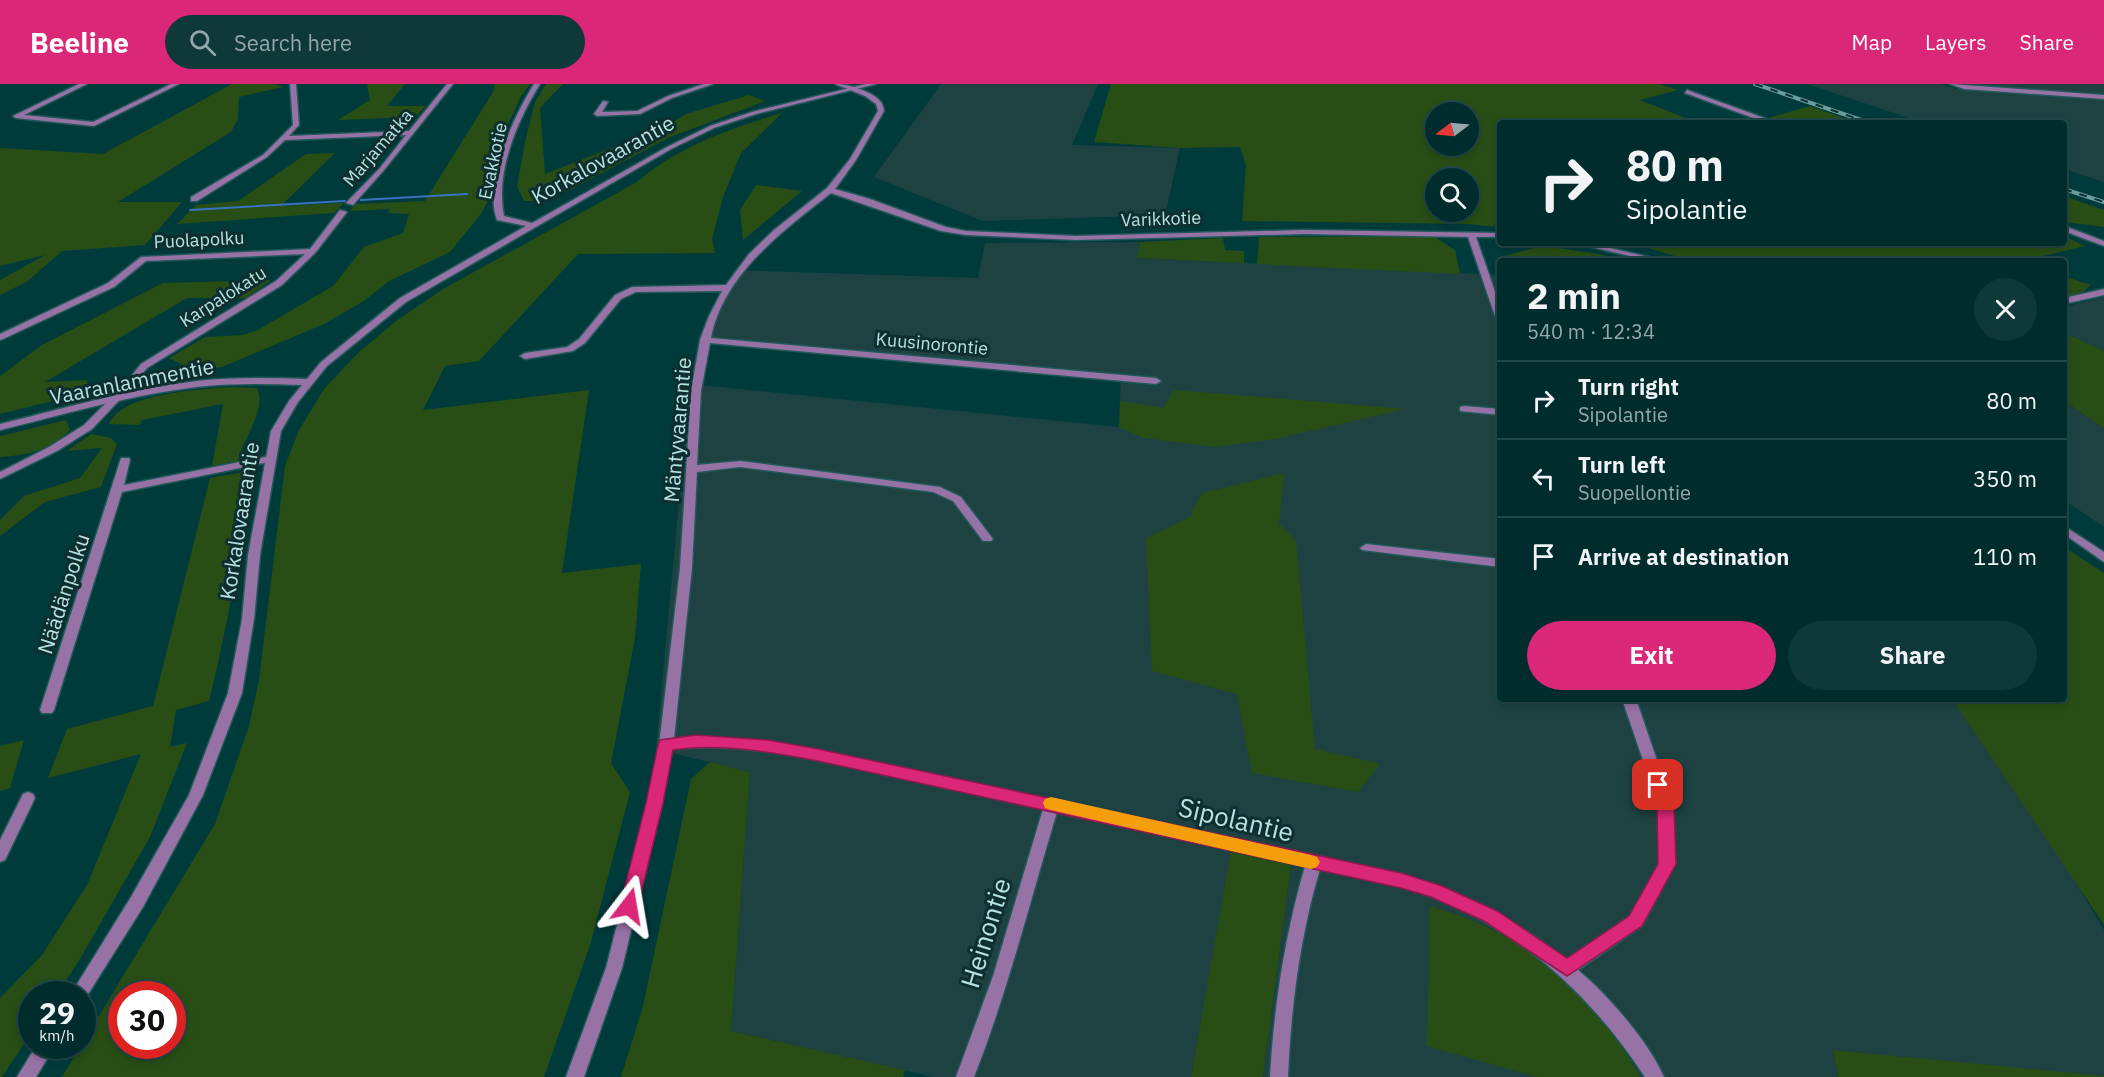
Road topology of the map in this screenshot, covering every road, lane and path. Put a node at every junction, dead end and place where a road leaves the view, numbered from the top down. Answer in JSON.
{"nodes":[{"id":1,"x":84,"y":84,"type":"edge"},
{"id":2,"x":176,"y":84,"type":"edge"},
{"id":3,"x":293,"y":84,"type":"edge"},
{"id":4,"x":450,"y":84,"type":"edge"},
{"id":5,"x":537,"y":84,"type":"edge"},
{"id":6,"x":710,"y":84,"type":"edge"},
{"id":7,"x":838,"y":84,"type":"edge"},
{"id":8,"x":873,"y":84,"type":"edge"},
{"id":9,"x":1953,"y":84,"type":"edge"},
{"id":10,"x":854,"y":89,"type":"junction"},
{"id":11,"x":1688,"y":92,"type":"dead end"},
{"id":12,"x":2104,"y":97,"type":"edge"},
{"id":13,"x":605,"y":102,"type":"dead end"},
{"id":14,"x":1765,"y":120,"type":"edge"},
{"id":15,"x":412,"y":134,"type":"junction"},
{"id":16,"x":284,"y":138,"type":"junction"},
{"id":17,"x":830,"y":190,"type":"junction"},
{"id":18,"x":194,"y":199,"type":"dead end"},
{"id":19,"x":350,"y":203,"type":"dead end"},
{"id":20,"x":343,"y":212,"type":"dead end"},
{"id":21,"x":531,"y":225,"type":"junction"},
{"id":22,"x":2067,"y":229,"type":"edge"},
{"id":23,"x":1471,"y":234,"type":"junction"},
{"id":24,"x":1497,"y":235,"type":"edge"},
{"id":25,"x":2104,"y":244,"type":"edge"},
{"id":26,"x":1592,"y":246,"type":"edge"},
{"id":27,"x":312,"y":251,"type":"junction"},
{"id":28,"x":1648,"y":258,"type":"edge"},
{"id":29,"x":728,"y":288,"type":"junction"},
{"id":30,"x":2104,"y":292,"type":"edge"},
{"id":31,"x":2067,"y":300,"type":"edge"},
{"id":32,"x":1497,"y":310,"type":"edge"},
{"id":33,"x":0,"y":337,"type":"edge"},
{"id":34,"x":705,"y":340,"type":"junction"},
{"id":35,"x":525,"y":356,"type":"dead end"},
{"id":36,"x":1156,"y":381,"type":"dead end"},
{"id":37,"x":309,"y":382,"type":"junction"},
{"id":38,"x":112,"y":401,"type":"junction"},
{"id":39,"x":1464,"y":409,"type":"dead end"},
{"id":40,"x":1497,"y":412,"type":"edge"},
{"id":41,"x":0,"y":428,"type":"edge"},
{"id":42,"x":270,"y":459,"type":"junction"},
{"id":43,"x":125,"y":460,"type":"dead end"},
{"id":44,"x":691,"y":469,"type":"junction"},
{"id":45,"x":0,"y":476,"type":"edge"},
{"id":46,"x":117,"y":490,"type":"junction"},
{"id":47,"x":2067,"y":531,"type":"edge"},
{"id":48,"x":987,"y":539,"type":"dead end"},
{"id":49,"x":1366,"y":548,"type":"dead end"},
{"id":50,"x":2104,"y":558,"type":"edge"},
{"id":51,"x":1497,"y":563,"type":"edge"},
{"id":52,"x":1630,"y":702,"type":"edge"},
{"id":53,"x":47,"y":710,"type":"dead end"},
{"id":54,"x":666,"y":745,"type":"junction"},
{"id":55,"x":28,"y":798,"type":"dead end"},
{"id":56,"x":1052,"y":804,"type":"junction"},
{"id":57,"x":0,"y":856,"type":"edge"},
{"id":58,"x":1314,"y":863,"type":"junction"},
{"id":59,"x":1567,"y":968,"type":"junction"},
{"id":60,"x":87,"y":981,"type":"edge"},
{"id":61,"x":38,"y":1059,"type":"edge"},
{"id":62,"x":26,"y":1077,"type":"edge"},
{"id":63,"x":575,"y":1077,"type":"edge"},
{"id":64,"x":965,"y":1077,"type":"edge"},
{"id":65,"x":1279,"y":1077,"type":"edge"},
{"id":66,"x":1655,"y":1077,"type":"edge"}],
"edges":[{"from":1,"to":2,"type":"street"},
{"from":3,"to":16,"type":"street"},
{"from":4,"to":15,"type":"street","name":"Marjamatka"},
{"from":5,"to":21,"type":"street","name":"Evakkotie"},
{"from":6,"to":13,"type":"street"},
{"from":7,"to":10,"type":"street","name":"Mäntyvaarantie"},
{"from":8,"to":10,"type":"street","name":"Korkalovaarantie"},
{"from":9,"to":12,"type":"street"},
{"from":10,"to":17,"type":"street","name":"Mäntyvaarantie"},
{"from":10,"to":21,"type":"street","name":"Korkalovaarantie"},
{"from":11,"to":14,"type":"street"},
{"from":15,"to":16,"type":"street"},
{"from":15,"to":19,"type":"street","name":"Marjamatka"},
{"from":16,"to":18,"type":"street"},
{"from":17,"to":23,"type":"street","name":"Varikkotie"},
{"from":17,"to":29,"type":"street","name":"Mäntyvaarantie"},
{"from":20,"to":27,"type":"street","name":"Karpalokatu"},
{"from":21,"to":37,"type":"street","name":"Korkalovaarantie"},
{"from":22,"to":25,"type":"street"},
{"from":23,"to":24,"type":"street","name":"Varikkotie"},
{"from":23,"to":32,"type":"street"},
{"from":26,"to":28,"type":"street"},
{"from":27,"to":33,"type":"street","name":"Puolapolku"},
{"from":27,"to":38,"type":"street","name":"Karpalokatu"},
{"from":29,"to":34,"type":"street","name":"Mäntyvaarantie"},
{"from":29,"to":35,"type":"street"},
{"from":30,"to":31,"type":"street"},
{"from":34,"to":36,"type":"street","name":"Kuusinorontie"},
{"from":34,"to":44,"type":"street","name":"Mäntyvaarantie"},
{"from":37,"to":38,"type":"street","name":"Vaaranlammentie"},
{"from":37,"to":42,"type":"street","name":"Korkalovaarantie"},
{"from":38,"to":41,"type":"street","name":"Vaaranlammentie"},
{"from":38,"to":45,"type":"street","name":"Karpalokatu"},
{"from":39,"to":40,"type":"street"},
{"from":42,"to":46,"type":"street"},
{"from":42,"to":60,"type":"street","name":"Korkalovaarantie"},
{"from":43,"to":46,"type":"street","name":"Näädänpolku"},
{"from":44,"to":48,"type":"street"},
{"from":44,"to":54,"type":"street","name":"Mäntyvaarantie"},
{"from":46,"to":53,"type":"street","name":"Näädänpolku"},
{"from":47,"to":50,"type":"street"},
{"from":49,"to":51,"type":"street"},
{"from":52,"to":59,"type":"street"},
{"from":54,"to":56,"type":"street","name":"Sipolantie"},
{"from":54,"to":63,"type":"street","name":"Mäntyvaarantie"},
{"from":55,"to":57,"type":"street"},
{"from":56,"to":58,"type":"street","name":"Sipolantie"},
{"from":56,"to":64,"type":"street","name":"Heinontie"},
{"from":58,"to":59,"type":"street","name":"Sipolantie"},
{"from":58,"to":65,"type":"street"},
{"from":59,"to":66,"type":"street","name":"Sipolantie"},
{"from":61,"to":62,"type":"street"}]}
